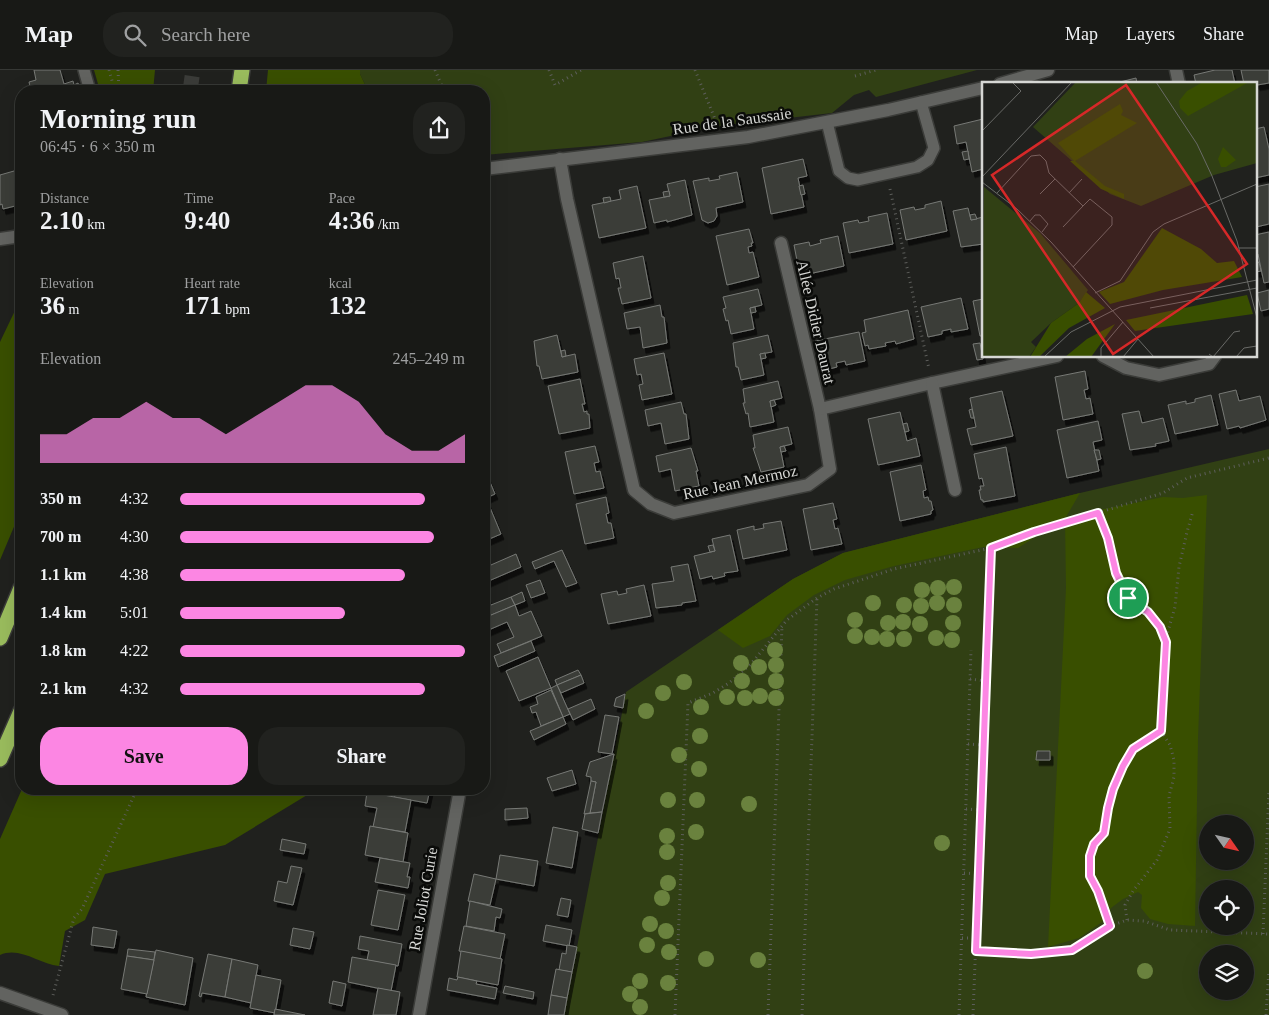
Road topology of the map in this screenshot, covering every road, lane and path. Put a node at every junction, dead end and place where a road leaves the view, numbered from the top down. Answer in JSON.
{"nodes":[{"id":1,"x":84,"y":70,"type":"edge"},
{"id":2,"x":109,"y":70,"type":"edge"},
{"id":3,"x":118,"y":70,"type":"edge"},
{"id":4,"x":242,"y":70,"type":"edge"},
{"id":5,"x":436,"y":70,"type":"edge"},
{"id":6,"x":549,"y":70,"type":"edge"},
{"id":7,"x":582,"y":70,"type":"edge"},
{"id":8,"x":695,"y":70,"type":"edge"},
{"id":9,"x":876,"y":70,"type":"edge"},
{"id":10,"x":1048,"y":70,"type":"edge"},
{"id":11,"x":855,"y":76,"type":"dead end"},
{"id":12,"x":1007,"y":82,"type":"edge"},
{"id":13,"x":88,"y":85,"type":"edge"},
{"id":14,"x":113,"y":85,"type":"edge"},
{"id":15,"x":119,"y":85,"type":"edge"},
{"id":16,"x":240,"y":85,"type":"edge"},
{"id":17,"x":442,"y":85,"type":"edge"},
{"id":18,"x":982,"y":88,"type":"edge"},
{"id":19,"x":921,"y":102,"type":"junction"},
{"id":20,"x":715,"y":119,"type":"dead end"},
{"id":21,"x":827,"y":122,"type":"junction"},
{"id":22,"x":560,"y":159,"type":"junction"},
{"id":23,"x":490,"y":167,"type":"edge"},
{"id":24,"x":887,"y":174,"type":"junction"},
{"id":25,"x":15,"y":237,"type":"edge"},
{"id":26,"x":0,"y":239,"type":"edge"},
{"id":27,"x":781,"y":243,"type":"dead end"},
{"id":28,"x":1039,"y":358,"type":"edge"},
{"id":29,"x":1107,"y":358,"type":"edge"},
{"id":30,"x":1213,"y":358,"type":"edge"},
{"id":31,"x":932,"y":383,"type":"junction"},
{"id":32,"x":820,"y":409,"type":"junction"},
{"id":33,"x":1269,"y":458,"type":"edge"},
{"id":34,"x":955,"y":490,"type":"dead end"},
{"id":35,"x":1193,"y":512,"type":"dead end"},
{"id":36,"x":1098,"y":513,"type":"junction"},
{"id":37,"x":991,"y":548,"type":"junction"},
{"id":38,"x":817,"y":598,"type":"junction"},
{"id":39,"x":15,"y":602,"type":"edge"},
{"id":40,"x":782,"y":625,"type":"junction"},
{"id":41,"x":0,"y":638,"type":"edge"},
{"id":42,"x":1166,"y":642,"type":"junction"},
{"id":43,"x":971,"y":650,"type":"dead end"},
{"id":44,"x":970,"y":680,"type":"junction"},
{"id":45,"x":986,"y":681,"type":"junction"},
{"id":46,"x":15,"y":725,"type":"edge"},
{"id":47,"x":1161,"y":731,"type":"junction"},
{"id":48,"x":968,"y":744,"type":"junction"},
{"id":49,"x":983,"y":745,"type":"junction"},
{"id":50,"x":0,"y":759,"type":"edge"},
{"id":51,"x":1269,"y":790,"type":"edge"},
{"id":52,"x":135,"y":795,"type":"edge"},
{"id":53,"x":459,"y":795,"type":"edge"},
{"id":54,"x":966,"y":809,"type":"junction"},
{"id":55,"x":981,"y":810,"type":"junction"},
{"id":56,"x":1268,"y":820,"type":"edge"},
{"id":57,"x":964,"y":874,"type":"junction"},
{"id":58,"x":978,"y":874,"type":"junction"},
{"id":59,"x":1267,"y":885,"type":"edge"},
{"id":60,"x":1127,"y":920,"type":"junction"},
{"id":61,"x":1110,"y":926,"type":"junction"},
{"id":62,"x":1263,"y":934,"type":"junction"},
{"id":63,"x":1269,"y":934,"type":"edge"},
{"id":64,"x":962,"y":938,"type":"junction"},
{"id":65,"x":976,"y":938,"type":"junction"},
{"id":66,"x":976,"y":951,"type":"junction"},
{"id":67,"x":1269,"y":970,"type":"edge"},
{"id":68,"x":0,"y":993,"type":"edge"},
{"id":69,"x":49,"y":1010,"type":"junction"},
{"id":70,"x":62,"y":1015,"type":"edge"},
{"id":71,"x":419,"y":1015,"type":"edge"},
{"id":72,"x":675,"y":1015,"type":"edge"},
{"id":73,"x":768,"y":1015,"type":"edge"},
{"id":74,"x":802,"y":1015,"type":"edge"},
{"id":75,"x":959,"y":1015,"type":"edge"},
{"id":76,"x":973,"y":1015,"type":"edge"},
{"id":77,"x":1266,"y":1015,"type":"edge"}],
"edges":[{"from":1,"to":13,"type":"lane"},
{"from":2,"to":14,"type":"path"},
{"from":3,"to":15,"type":"path"},
{"from":4,"to":16,"type":"highway"},
{"from":5,"to":17,"type":"path"},
{"from":6,"to":7,"type":"path"},
{"from":8,"to":20,"type":"path"},
{"from":9,"to":11,"type":"path"},
{"from":10,"to":12,"type":"street"},
{"from":18,"to":19,"type":"street","name":"Rue de la Saussaie"},
{"from":19,"to":21,"type":"street","name":"Rue de la Saussaie"},
{"from":19,"to":24,"type":"lane"},
{"from":21,"to":22,"type":"street","name":"Rue de la Saussaie"},
{"from":21,"to":24,"type":"lane"},
{"from":22,"to":23,"type":"street","name":"Rue de la Saussaie"},
{"from":22,"to":32,"type":"street","name":"Rue Jean Mermoz"},
{"from":24,"to":31,"type":"path"},
{"from":25,"to":26,"type":"street"},
{"from":27,"to":32,"type":"street","name":"Allée Didier Daurat"},
{"from":28,"to":31,"type":"street"},
{"from":29,"to":30,"type":"street"},
{"from":31,"to":32,"type":"street"},
{"from":31,"to":34,"type":"street"},
{"from":33,"to":36,"type":"path"},
{"from":35,"to":42,"type":"path"},
{"from":36,"to":37,"type":"path"},
{"from":36,"to":42,"type":"path"},
{"from":37,"to":38,"type":"path"},
{"from":37,"to":45,"type":"path"},
{"from":38,"to":40,"type":"path"},
{"from":38,"to":74,"type":"path"},
{"from":39,"to":41,"type":"highway"},
{"from":40,"to":72,"type":"path"},
{"from":40,"to":73,"type":"path"},
{"from":42,"to":47,"type":"path"},
{"from":43,"to":44,"type":"path"},
{"from":44,"to":45,"type":"path"},
{"from":44,"to":48,"type":"path"},
{"from":45,"to":49,"type":"path"},
{"from":46,"to":50,"type":"highway"},
{"from":47,"to":60,"type":"path"},
{"from":47,"to":61,"type":"path"},
{"from":48,"to":49,"type":"path"},
{"from":48,"to":54,"type":"path"},
{"from":49,"to":55,"type":"path"},
{"from":51,"to":56,"type":"path"},
{"from":52,"to":69,"type":"path"},
{"from":53,"to":71,"type":"street","name":"Rue Joliot Curie"},
{"from":54,"to":55,"type":"path"},
{"from":54,"to":57,"type":"path"},
{"from":55,"to":58,"type":"path"},
{"from":56,"to":59,"type":"path"},
{"from":57,"to":58,"type":"path"},
{"from":57,"to":64,"type":"path"},
{"from":58,"to":65,"type":"path"},
{"from":59,"to":62,"type":"path"},
{"from":60,"to":61,"type":"path"},
{"from":60,"to":62,"type":"path"},
{"from":61,"to":66,"type":"path"},
{"from":62,"to":63,"type":"path"},
{"from":64,"to":65,"type":"path"},
{"from":64,"to":75,"type":"path"},
{"from":65,"to":66,"type":"path"},
{"from":66,"to":76,"type":"path"},
{"from":67,"to":77,"type":"path"},
{"from":68,"to":69,"type":"street"},
{"from":69,"to":70,"type":"street"}]}
